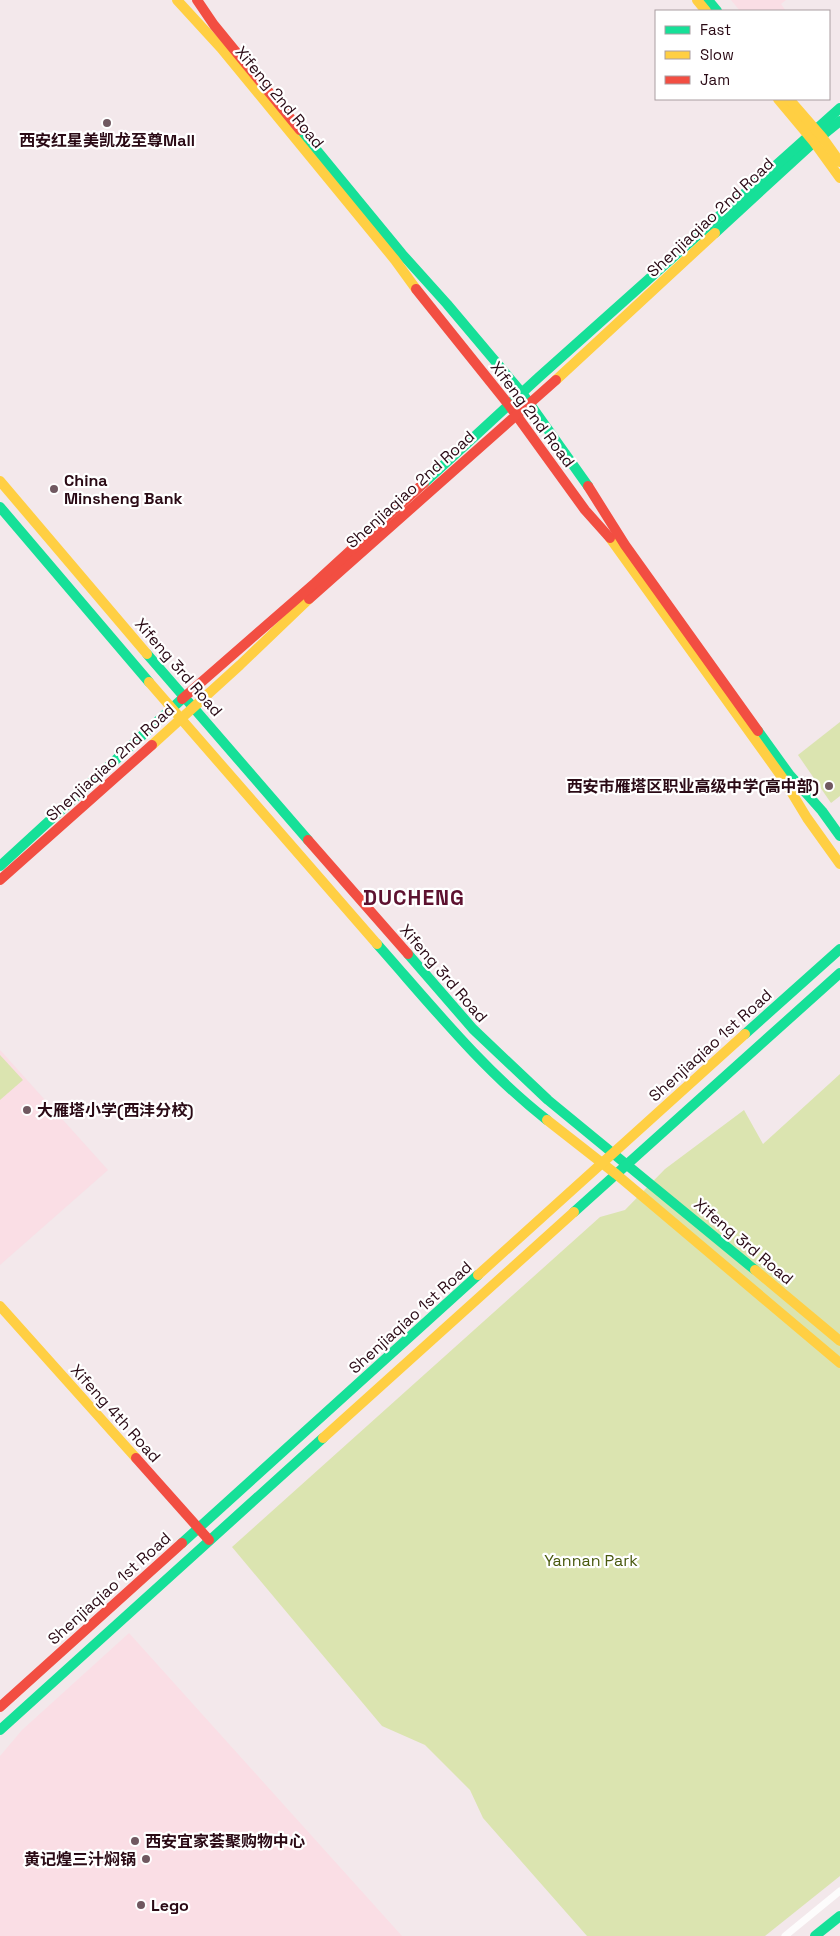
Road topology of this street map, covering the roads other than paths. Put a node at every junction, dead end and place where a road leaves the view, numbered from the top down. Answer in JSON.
{"nodes":[{"id":1,"x":177,"y":0,"type":"edge"},
{"id":2,"x":197,"y":0,"type":"edge"},
{"id":3,"x":697,"y":0,"type":"edge"},
{"id":4,"x":708,"y":0,"type":"edge"},
{"id":5,"x":705,"y":10,"type":"edge"},
{"id":6,"x":716,"y":10,"type":"edge"},
{"id":7,"x":779,"y":100,"type":"edge"},
{"id":8,"x":790,"y":100,"type":"edge"},
{"id":9,"x":840,"y":108,"type":"edge"},
{"id":10,"x":840,"y":121,"type":"edge"},
{"id":11,"x":815,"y":136,"type":"junction"},
{"id":12,"x":840,"y":162,"type":"edge"},
{"id":13,"x":840,"y":178,"type":"edge"},
{"id":14,"x":522,"y":393,"type":"junction"},
{"id":15,"x":530,"y":404,"type":"junction"},
{"id":16,"x":509,"y":405,"type":"junction"},
{"id":17,"x":516,"y":414,"type":"junction"},
{"id":18,"x":0,"y":481,"type":"edge"},
{"id":19,"x":0,"y":506,"type":"edge"},
{"id":20,"x":185,"y":697,"type":"junction"},
{"id":21,"x":193,"y":708,"type":"junction"},
{"id":22,"x":172,"y":710,"type":"junction"},
{"id":23,"x":180,"y":719,"type":"junction"},
{"id":24,"x":840,"y":836,"type":"edge"},
{"id":25,"x":840,"y":864,"type":"edge"},
{"id":26,"x":0,"y":866,"type":"edge"},
{"id":27,"x":0,"y":880,"type":"edge"},
{"id":28,"x":840,"y":948,"type":"edge"},
{"id":29,"x":840,"y":973,"type":"edge"},
{"id":30,"x":613,"y":1152,"type":"junction"},
{"id":31,"x":604,"y":1164,"type":"junction"},
{"id":32,"x":628,"y":1164,"type":"junction"},
{"id":33,"x":616,"y":1174,"type":"junction"},
{"id":34,"x":0,"y":1306,"type":"edge"},
{"id":35,"x":840,"y":1341,"type":"edge"},
{"id":36,"x":840,"y":1363,"type":"edge"},
{"id":37,"x":198,"y":1527,"type":"junction"},
{"id":38,"x":210,"y":1540,"type":"junction"},
{"id":39,"x":0,"y":1707,"type":"edge"},
{"id":40,"x":0,"y":1730,"type":"edge"},
{"id":41,"x":840,"y":1891,"type":"edge"},
{"id":42,"x":840,"y":1916,"type":"edge"},
{"id":43,"x":785,"y":1936,"type":"edge"},
{"id":44,"x":815,"y":1936,"type":"edge"}],
"edges":[{"from":1,"to":16,"type":"street","name":"Xifeng 2nd Road"},
{"from":2,"to":14,"type":"street","name":"Xifeng 2nd Road"},
{"from":3,"to":5,"type":"street"},
{"from":4,"to":6,"type":"street"},
{"from":7,"to":11,"type":"street"},
{"from":8,"to":11,"type":"street"},
{"from":9,"to":11,"type":"street","name":"Shenjiaqiao 2nd Road"},
{"from":10,"to":11,"type":"street","name":"Shenjiaqiao 2nd Road"},
{"from":11,"to":12,"type":"street"},
{"from":11,"to":13,"type":"street"},
{"from":11,"to":14,"type":"street","name":"Shenjiaqiao 2nd Road"},
{"from":11,"to":15,"type":"street","name":"Shenjiaqiao 2nd Road"},
{"from":14,"to":15,"type":"street","name":"Xifeng 2nd Road"},
{"from":14,"to":16,"type":"street","name":"Shenjiaqiao 2nd Road"},
{"from":15,"to":17,"type":"street","name":"Shenjiaqiao 2nd Road"},
{"from":15,"to":24,"type":"street","name":"Xifeng 2nd Road"},
{"from":16,"to":17,"type":"street","name":"Xifeng 2nd Road"},
{"from":16,"to":20,"type":"street","name":"Shenjiaqiao 2nd Road"},
{"from":17,"to":21,"type":"street","name":"Shenjiaqiao 2nd Road"},
{"from":17,"to":25,"type":"street","name":"Xifeng 2nd Road"},
{"from":18,"to":20,"type":"street","name":"Xifeng 3rd Road"},
{"from":19,"to":22,"type":"street","name":"Xifeng 3rd Road"},
{"from":20,"to":21,"type":"street","name":"Xifeng 3rd Road"},
{"from":20,"to":22,"type":"street","name":"Shenjiaqiao 2nd Road"},
{"from":21,"to":23,"type":"street","name":"Shenjiaqiao 2nd Road"},
{"from":21,"to":30,"type":"street","name":"Xifeng 3rd Road"},
{"from":22,"to":23,"type":"street","name":"Xifeng 3rd Road"},
{"from":22,"to":26,"type":"street","name":"Shenjiaqiao 2nd Road"},
{"from":23,"to":27,"type":"street","name":"Shenjiaqiao 2nd Road"},
{"from":23,"to":31,"type":"street","name":"Xifeng 3rd Road"},
{"from":28,"to":30,"type":"street","name":"Shenjiaqiao 1st Road"},
{"from":29,"to":32,"type":"street","name":"Shenjiaqiao 1st Road"},
{"from":30,"to":31,"type":"street","name":"Shenjiaqiao 1st Road"},
{"from":30,"to":32,"type":"street","name":"Xifeng 3rd Road"},
{"from":31,"to":33,"type":"street","name":"Xifeng 3rd Road"},
{"from":31,"to":37,"type":"street","name":"Shenjiaqiao 1st Road"},
{"from":32,"to":33,"type":"street","name":"Shenjiaqiao 1st Road"},
{"from":32,"to":35,"type":"street","name":"Xifeng 3rd Road"},
{"from":33,"to":36,"type":"street","name":"Xifeng 3rd Road"},
{"from":33,"to":38,"type":"street","name":"Shenjiaqiao 1st Road"},
{"from":34,"to":37,"type":"street","name":"Xifeng 4th Road"},
{"from":37,"to":38,"type":"street","name":"Xifeng 4th Road"},
{"from":37,"to":39,"type":"street","name":"Shenjiaqiao 1st Road"},
{"from":38,"to":40,"type":"street","name":"Shenjiaqiao 1st Road"},
{"from":41,"to":43,"type":"street"},
{"from":42,"to":44,"type":"street"}]}
